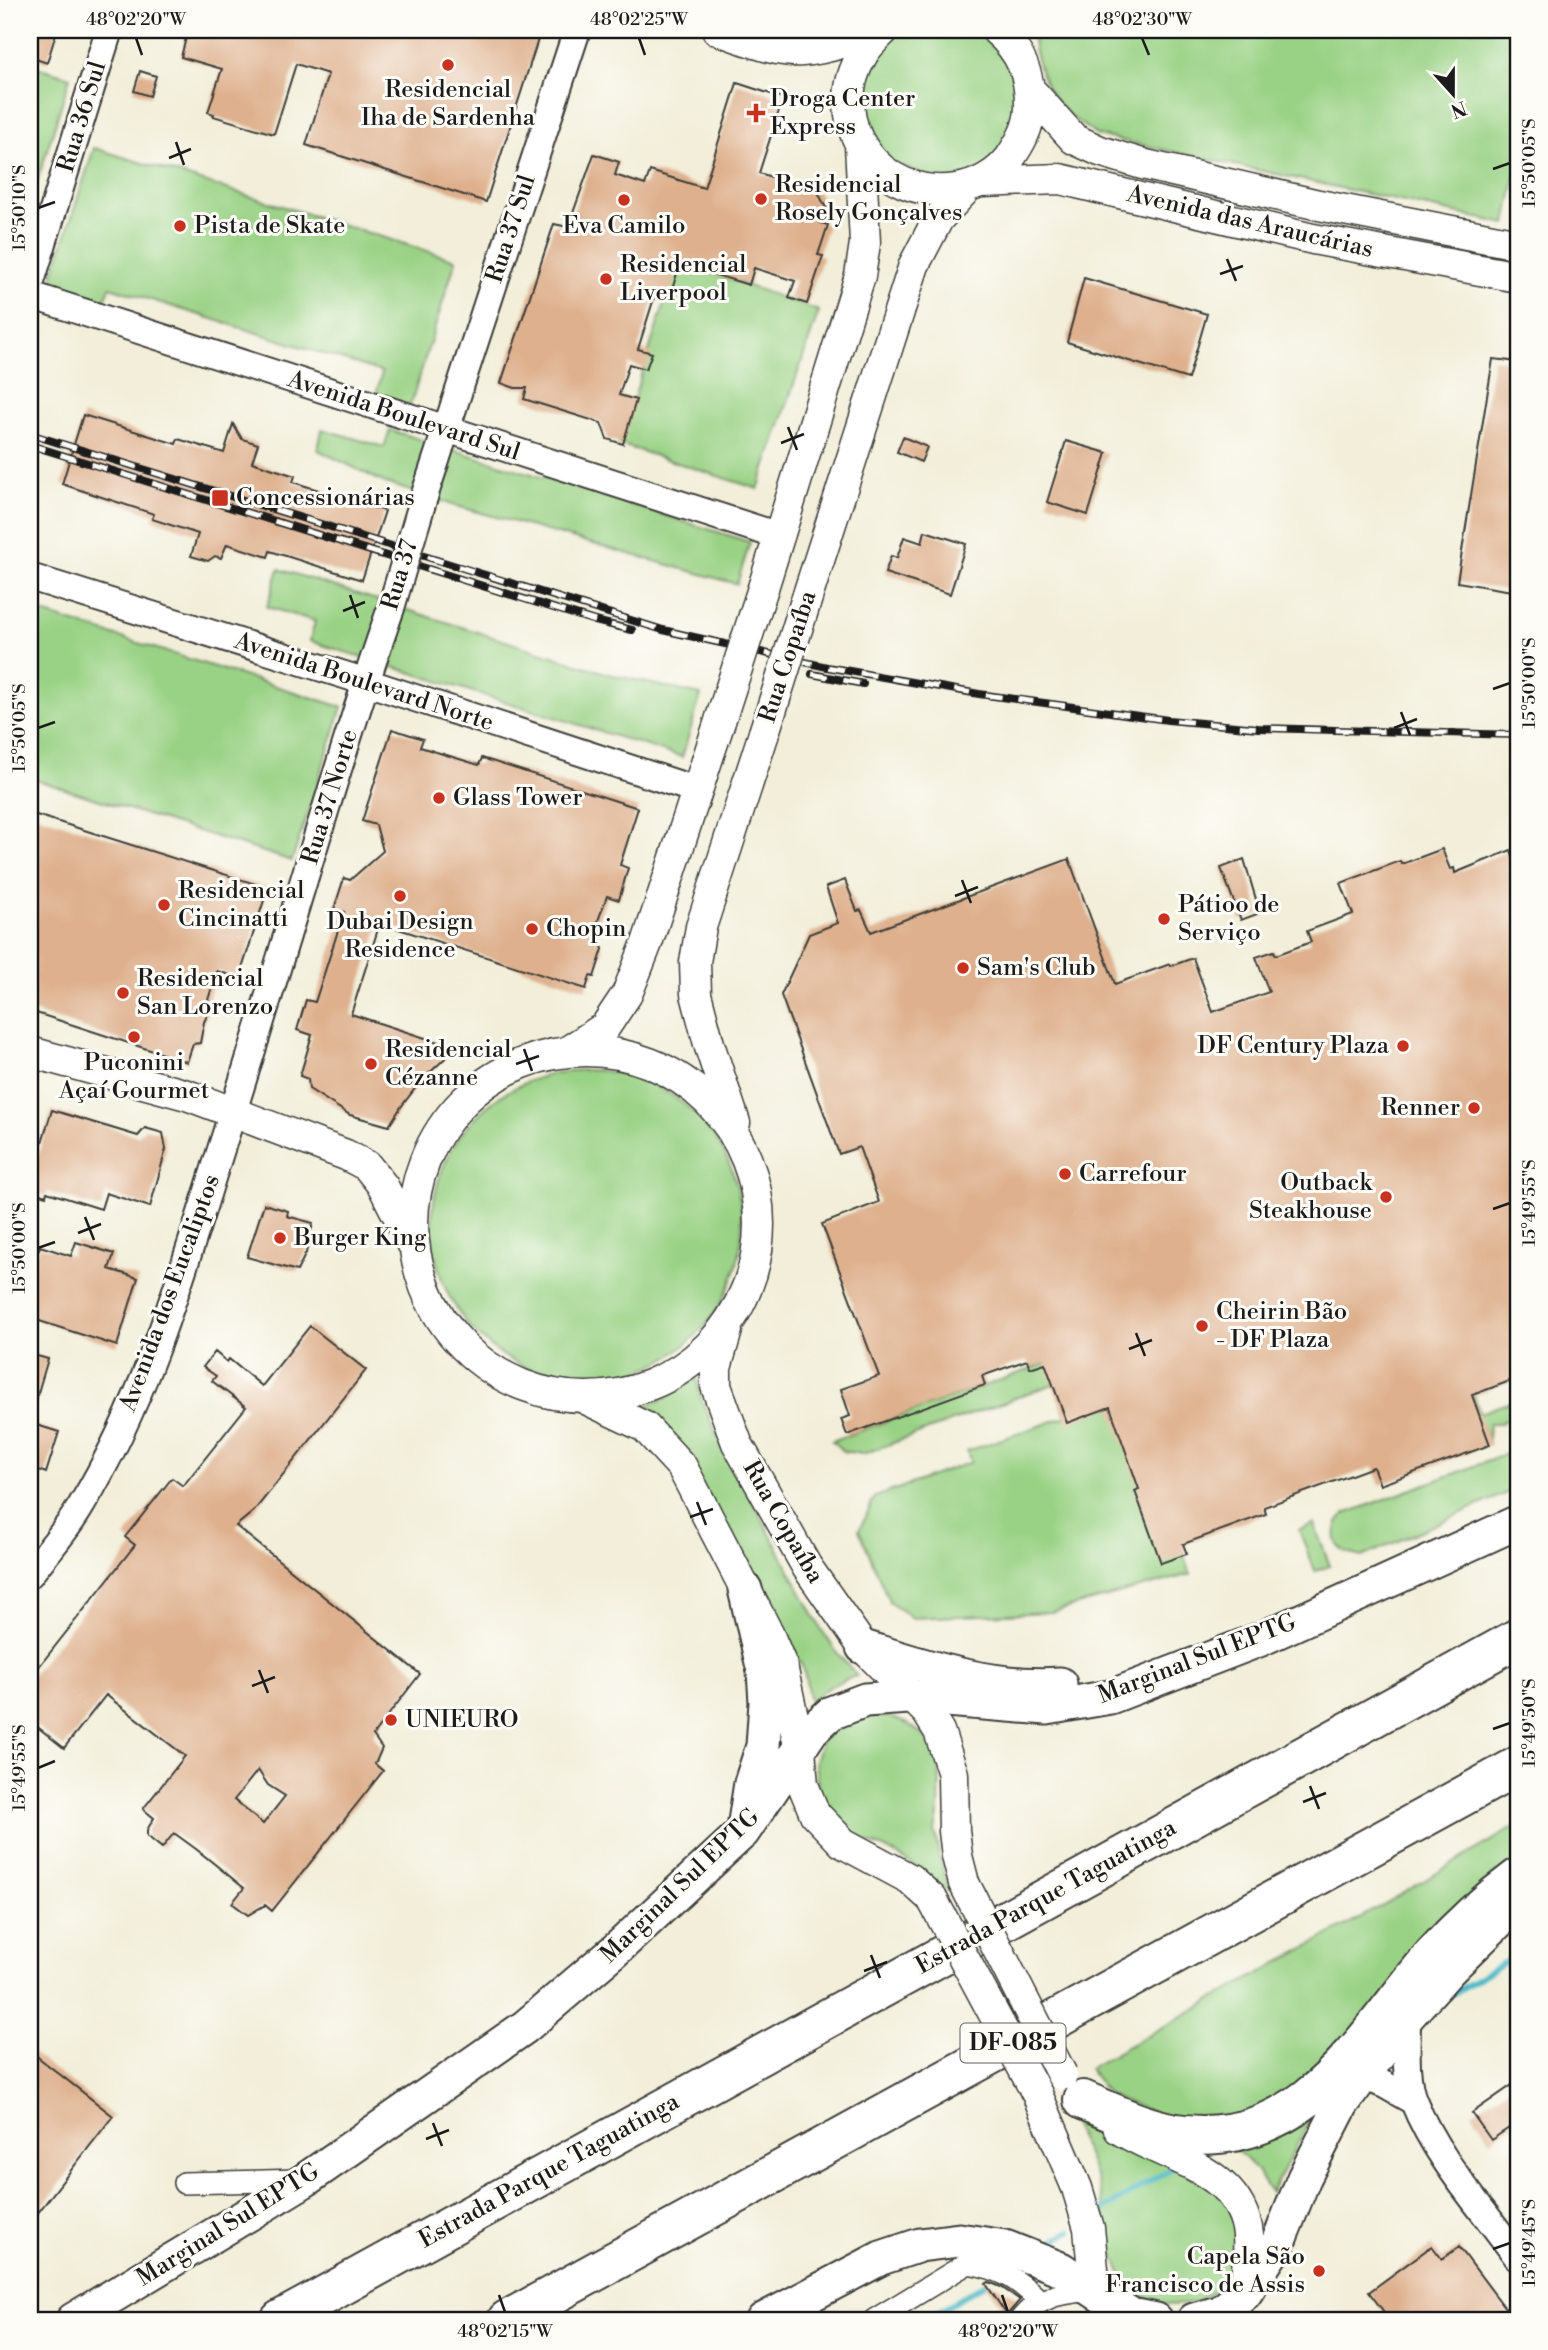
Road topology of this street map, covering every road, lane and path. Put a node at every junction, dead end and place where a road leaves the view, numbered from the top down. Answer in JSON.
{"nodes":[{"id":1,"x":109,"y":30,"type":"edge"},
{"id":2,"x":577,"y":30,"type":"edge"},
{"id":3,"x":717,"y":30,"type":"edge"},
{"id":4,"x":883,"y":30,"type":"edge"},
{"id":5,"x":996,"y":30,"type":"edge"},
{"id":6,"x":1020,"y":30,"type":"edge"},
{"id":7,"x":1021,"y":60,"type":"junction"},
{"id":8,"x":1031,"y":91,"type":"junction"},
{"id":9,"x":860,"y":145,"type":"junction"},
{"id":10,"x":975,"y":185,"type":"junction"},
{"id":11,"x":1319,"y":205,"type":"junction"},
{"id":12,"x":1313,"y":239,"type":"junction"},
{"id":13,"x":1518,"y":244,"type":"edge"},
{"id":14,"x":1518,"y":277,"type":"edge"},
{"id":15,"x":30,"y":285,"type":"edge"},
{"id":16,"x":30,"y":295,"type":"edge"},
{"id":17,"x":444,"y":428,"type":"junction"},
{"id":18,"x":779,"y":536,"type":"junction"},
{"id":19,"x":30,"y":577,"type":"edge"},
{"id":20,"x":366,"y":681,"type":"junction"},
{"id":21,"x":696,"y":790,"type":"junction"},
{"id":22,"x":568,"y":1051,"type":"junction"},
{"id":23,"x":30,"y":1052,"type":"edge"},
{"id":24,"x":233,"y":1113,"type":"junction"},
{"id":25,"x":741,"y":1144,"type":"junction"},
{"id":26,"x":412,"y":1243,"type":"junction"},
{"id":27,"x":729,"y":1323,"type":"junction"},
{"id":28,"x":584,"y":1398,"type":"junction"},
{"id":29,"x":1518,"y":1522,"type":"edge"},
{"id":30,"x":30,"y":1574,"type":"edge"},
{"id":31,"x":745,"y":1589,"type":"junction"},
{"id":32,"x":1518,"y":1638,"type":"edge"},
{"id":33,"x":863,"y":1647,"type":"junction"},
{"id":34,"x":1171,"y":1674,"type":"junction"},
{"id":35,"x":909,"y":1697,"type":"junction"},
{"id":36,"x":800,"y":1750,"type":"junction"},
{"id":37,"x":1518,"y":1766,"type":"edge"},
{"id":38,"x":743,"y":1832,"type":"junction"},
{"id":39,"x":1518,"y":1878,"type":"edge"},
{"id":40,"x":1518,"y":1907,"type":"edge"},
{"id":41,"x":1407,"y":2017,"type":"junction"},
{"id":42,"x":1363,"y":2076,"type":"junction"},
{"id":43,"x":1072,"y":2088,"type":"junction"},
{"id":44,"x":1413,"y":2101,"type":"junction"},
{"id":45,"x":305,"y":2180,"type":"junction"},
{"id":46,"x":184,"y":2183,"type":"dead end"},
{"id":47,"x":1005,"y":2247,"type":"junction"},
{"id":48,"x":1518,"y":2258,"type":"edge"},
{"id":49,"x":968,"y":2263,"type":"junction"},
{"id":50,"x":1095,"y":2290,"type":"junction"},
{"id":51,"x":1041,"y":2301,"type":"junction"},
{"id":52,"x":1240,"y":2307,"type":"edge"},
{"id":53,"x":73,"y":2320,"type":"edge"},
{"id":54,"x":279,"y":2320,"type":"edge"},
{"id":55,"x":507,"y":2320,"type":"edge"},
{"id":56,"x":763,"y":2320,"type":"edge"},
{"id":57,"x":874,"y":2320,"type":"edge"},
{"id":58,"x":1020,"y":2320,"type":"edge"},
{"id":59,"x":1108,"y":2320,"type":"edge"},
{"id":60,"x":1156,"y":2320,"type":"edge"},
{"id":61,"x":1194,"y":2320,"type":"edge"}],
"edges":[{"from":1,"to":15,"type":"street","name":"Rua 36 Sul"},
{"from":2,"to":17,"type":"street","name":"Rua 37 Sul"},
{"from":3,"to":4,"type":"main road"},
{"from":4,"to":9,"type":"main road"},
{"from":5,"to":7,"type":"main road"},
{"from":6,"to":7,"type":"main road"},
{"from":7,"to":8,"type":"main road"},
{"from":8,"to":10,"type":"main road","name":"Rua Copaíba"},
{"from":8,"to":11,"type":"main road","name":"Avenida das Araucárias"},
{"from":9,"to":10,"type":"main road","name":"Avenida das Araucárias"},
{"from":9,"to":18,"type":"main road","name":"Rua Copaíba"},
{"from":10,"to":12,"type":"main road","name":"Avenida das Araucárias"},
{"from":10,"to":25,"type":"main road","name":"Rua Copaíba","bridge":true},
{"from":11,"to":12,"type":"main road"},
{"from":11,"to":13,"type":"main road","name":"Avenida das Araucárias"},
{"from":12,"to":14,"type":"main road","name":"Avenida das Araucárias"},
{"from":16,"to":17,"type":"street","name":"Avenida Boulevard Sul"},
{"from":17,"to":18,"type":"street","name":"Avenida Boulevard Sul"},
{"from":17,"to":20,"type":"street","name":"Rua 37","bridge":true},
{"from":18,"to":21,"type":"main road","name":"Rua Copaíba","bridge":true},
{"from":19,"to":20,"type":"street","name":"Avenida Boulevard Norte"},
{"from":20,"to":21,"type":"street","name":"Avenida Boulevard Norte"},
{"from":20,"to":24,"type":"street","name":"Rua 37 Norte"},
{"from":21,"to":22,"type":"main road","name":"Rua Copaíba"},
{"from":22,"to":25,"type":"main road"},
{"from":22,"to":26,"type":"main road"},
{"from":23,"to":24,"type":"main road"},
{"from":24,"to":26,"type":"main road"},
{"from":24,"to":30,"type":"street","name":"Avenida dos Eucaliptos"},
{"from":25,"to":27,"type":"main road"},
{"from":26,"to":28,"type":"main road"},
{"from":27,"to":28,"type":"main road"},
{"from":27,"to":33,"type":"main road","name":"Rua Copaíba"},
{"from":28,"to":31,"type":"main road"},
{"from":29,"to":34,"type":"main road","name":"Marginal Sul EPTG"},
{"from":31,"to":36,"type":"main road"},
{"from":31,"to":38,"type":"main road"},
{"from":32,"to":54,"type":"highway","name":"Estrada Parque Taguatinga"},
{"from":33,"to":34,"type":"main road"},
{"from":33,"to":35,"type":"main road","name":"Rua Copaíba"},
{"from":34,"to":35,"type":"main road","name":"Marginal Sul EPTG"},
{"from":35,"to":36,"type":"main road","name":"Marginal Sul EPTG"},
{"from":35,"to":43,"type":"main road","name":"Rua Copaíba","bridge":true},
{"from":36,"to":38,"type":"main road","name":"Marginal Sul EPTG"},
{"from":36,"to":50,"type":"main road","bridge":true},
{"from":37,"to":55,"type":"highway","number":"DF-085"},
{"from":38,"to":45,"type":"main road","name":"Marginal Sul EPTG"},
{"from":39,"to":43,"type":"highway"},
{"from":40,"to":41,"type":"main road"},
{"from":41,"to":42,"type":"main road"},
{"from":41,"to":44,"type":"street"},
{"from":42,"to":44,"type":"street"},
{"from":42,"to":52,"type":"main road"},
{"from":43,"to":52,"type":"main road"},
{"from":44,"to":48,"type":"street"},
{"from":45,"to":46,"type":"street"},
{"from":45,"to":53,"type":"main road","name":"Marginal Sul EPTG"},
{"from":47,"to":49,"type":"street"},
{"from":47,"to":50,"type":"main road"},
{"from":47,"to":56,"type":"main road"},
{"from":49,"to":51,"type":"street"},
{"from":49,"to":57,"type":"street"},
{"from":50,"to":51,"type":"street"},
{"from":50,"to":59,"type":"street"},
{"from":50,"to":60,"type":"main road"},
{"from":51,"to":58,"type":"street"},
{"from":52,"to":61,"type":"main road"}]}
